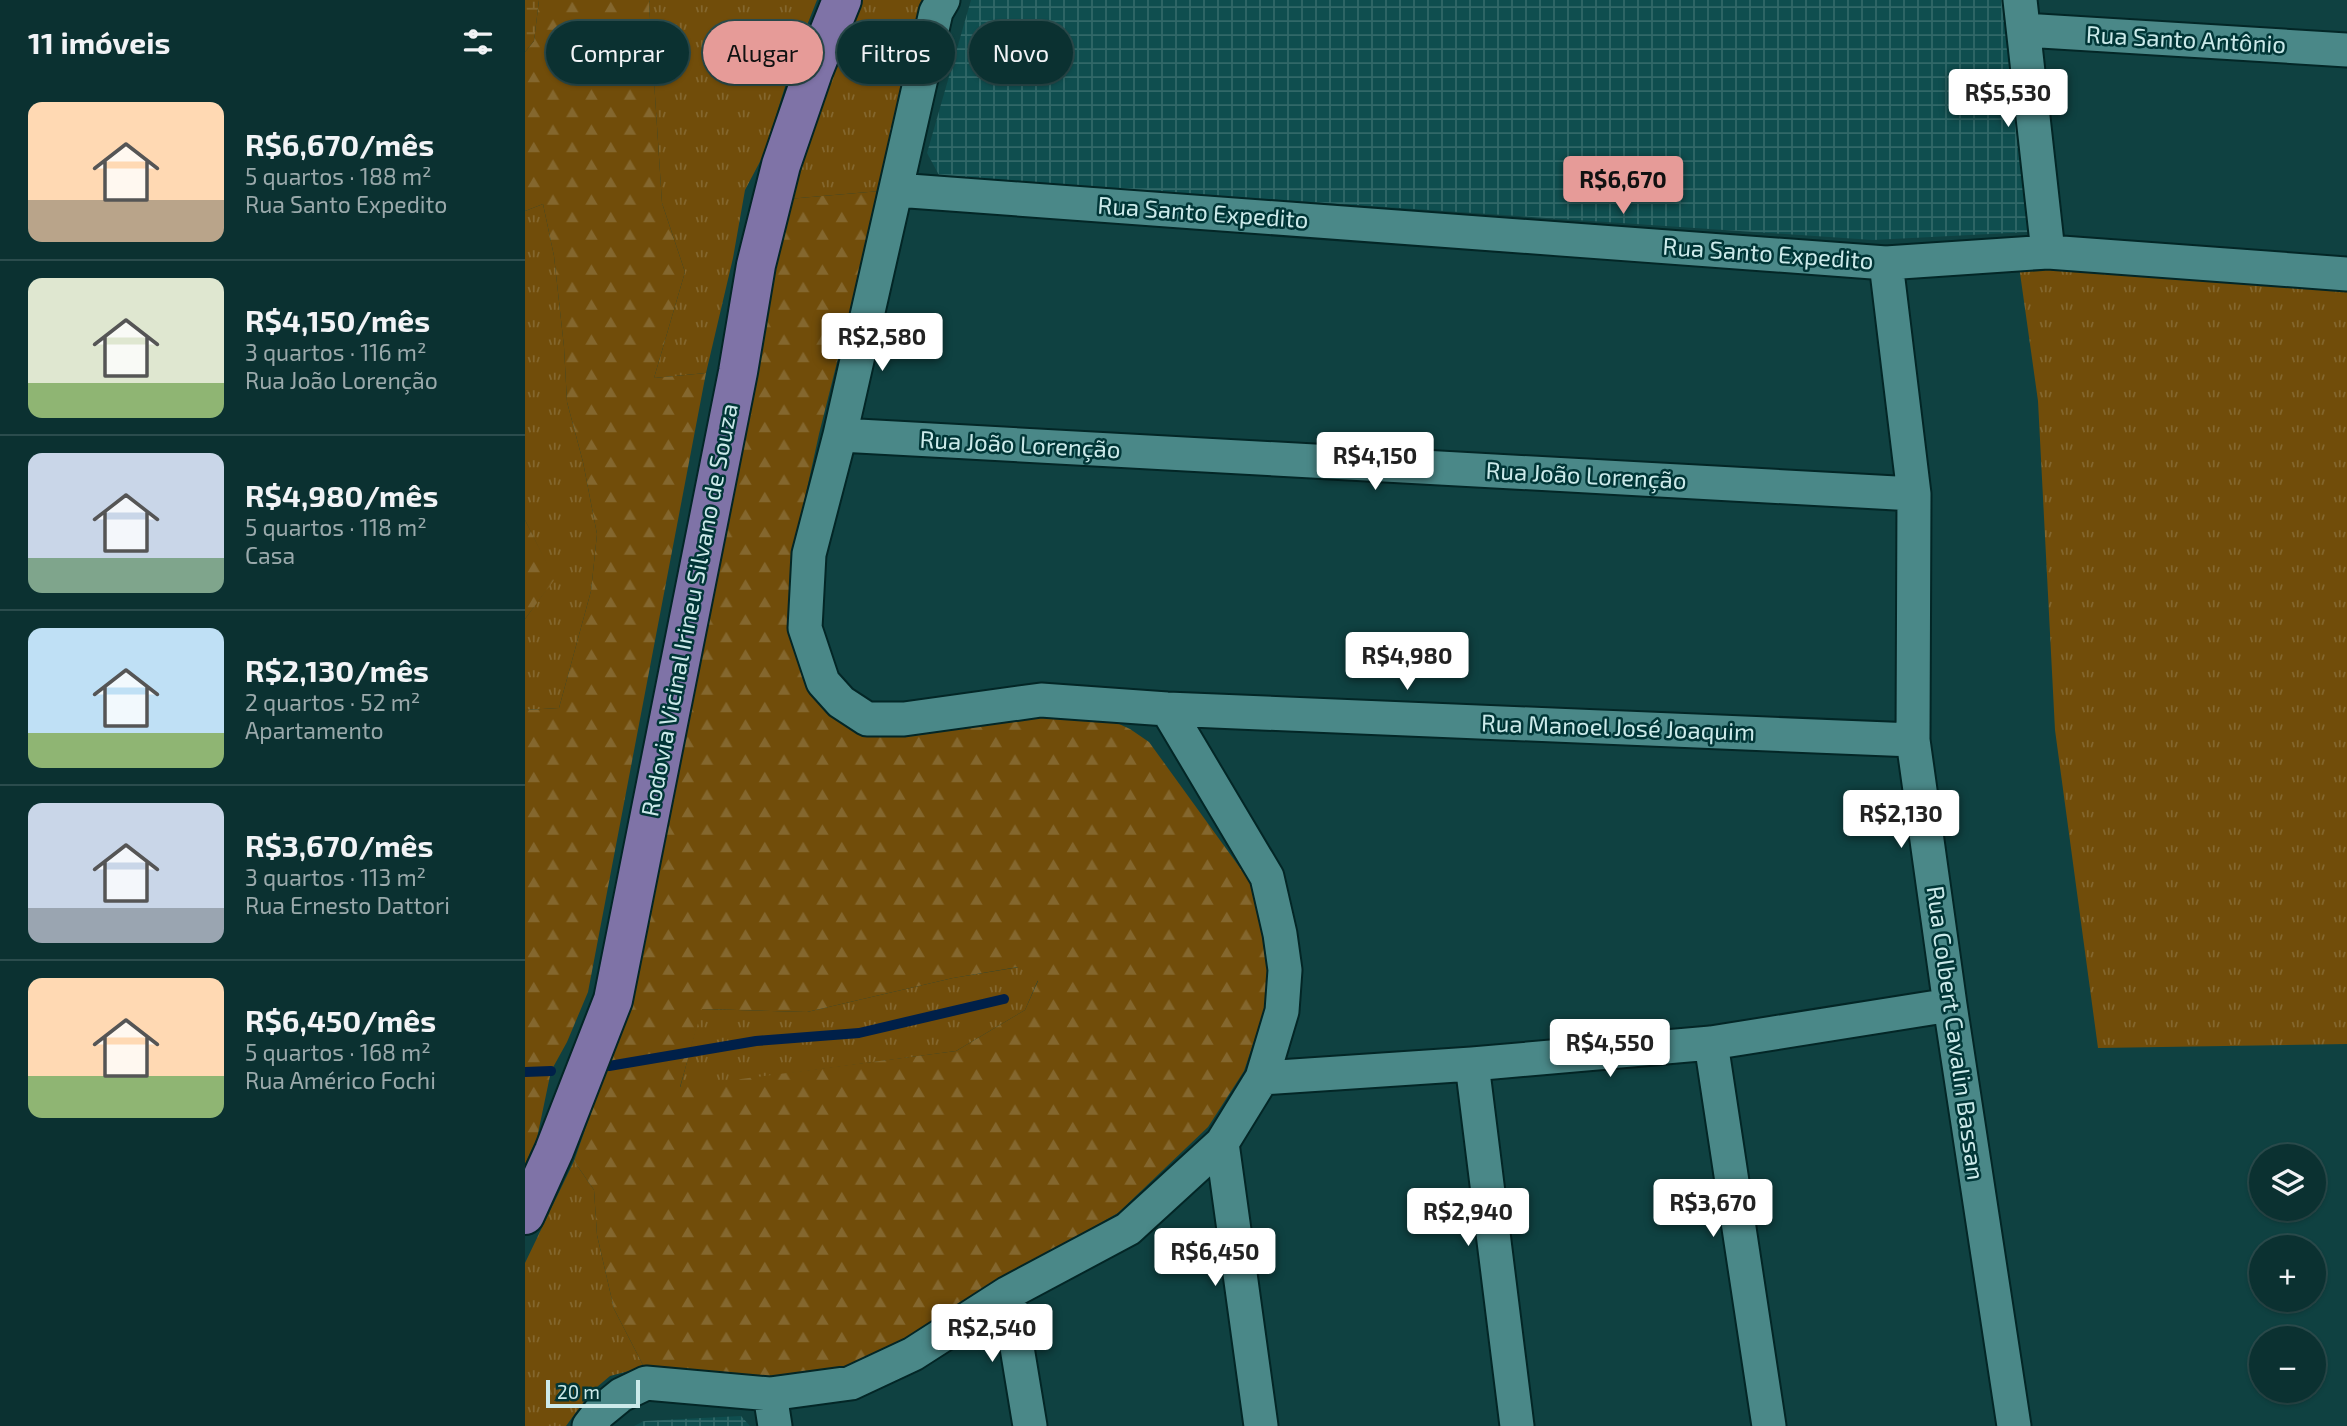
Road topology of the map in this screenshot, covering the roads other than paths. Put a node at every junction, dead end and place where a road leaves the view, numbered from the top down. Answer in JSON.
{"nodes":[{"id":1,"x":842,"y":0,"type":"edge"},
{"id":2,"x":943,"y":0,"type":"edge"},
{"id":3,"x":2023,"y":15,"type":"edge"},
{"id":4,"x":2347,"y":50,"type":"edge"},
{"id":5,"x":896,"y":190,"type":"junction"},
{"id":6,"x":2048,"y":252,"type":"junction"},
{"id":7,"x":1886,"y":263,"type":"junction"},
{"id":8,"x":2347,"y":274,"type":"edge"},
{"id":9,"x":839,"y":435,"type":"junction"},
{"id":10,"x":1914,"y":494,"type":"junction"},
{"id":11,"x":1167,"y":709,"type":"junction"},
{"id":12,"x":1913,"y":740,"type":"junction"},
{"id":13,"x":1950,"y":1005,"type":"junction"},
{"id":14,"x":1711,"y":1043,"type":"junction"},
{"id":15,"x":1472,"y":1064,"type":"junction"},
{"id":16,"x":1262,"y":1078,"type":"junction"},
{"id":17,"x":1222,"y":1143,"type":"junction"},
{"id":18,"x":525,"y":1215,"type":"edge"},
{"id":19,"x":1008,"y":1293,"type":"junction"},
{"id":20,"x":772,"y":1410,"type":"edge"},
{"id":21,"x":589,"y":1426,"type":"edge"},
{"id":22,"x":1030,"y":1426,"type":"edge"},
{"id":23,"x":1261,"y":1426,"type":"edge"},
{"id":24,"x":1517,"y":1426,"type":"edge"},
{"id":25,"x":1769,"y":1426,"type":"edge"},
{"id":26,"x":2014,"y":1426,"type":"edge"}],
"edges":[{"from":1,"to":18,"type":"main road","name":"Rodovia Vicinal Irineu Silvano de Souza"},
{"from":2,"to":5,"type":"street","name":"Rua Manoel José Joaquim"},
{"from":3,"to":4,"type":"street","name":"Rua Santo Antônio"},
{"from":3,"to":6,"type":"street"},
{"from":5,"to":7,"type":"street","name":"Rua Santo Expedito"},
{"from":5,"to":9,"type":"street","name":"Rua Manoel José Joaquim"},
{"from":6,"to":7,"type":"street","name":"Rua Santo Expedito"},
{"from":6,"to":8,"type":"street","name":"Rua Santo Expedito"},
{"from":7,"to":10,"type":"street","name":"Rua Colbert Cavalin Bassan"},
{"from":9,"to":10,"type":"street","name":"Rua João Lorenção"},
{"from":9,"to":11,"type":"street","name":"Rua Manoel José Joaquim"},
{"from":10,"to":12,"type":"street","name":"Rua Colbert Cavalin Bassan"},
{"from":11,"to":12,"type":"street","name":"Rua Manoel José Joaquim"},
{"from":11,"to":16,"type":"street"},
{"from":12,"to":13,"type":"street","name":"Rua Colbert Cavalin Bassan"},
{"from":13,"to":14,"type":"street"},
{"from":13,"to":26,"type":"street","name":"Rua Colbert Cavalin Bassan"},
{"from":14,"to":15,"type":"street"},
{"from":14,"to":25,"type":"street"},
{"from":15,"to":16,"type":"street"},
{"from":15,"to":24,"type":"street"},
{"from":16,"to":17,"type":"street"},
{"from":17,"to":19,"type":"street"},
{"from":17,"to":23,"type":"street"},
{"from":19,"to":20,"type":"street"},
{"from":19,"to":22,"type":"street"},
{"from":20,"to":21,"type":"street"}]}
